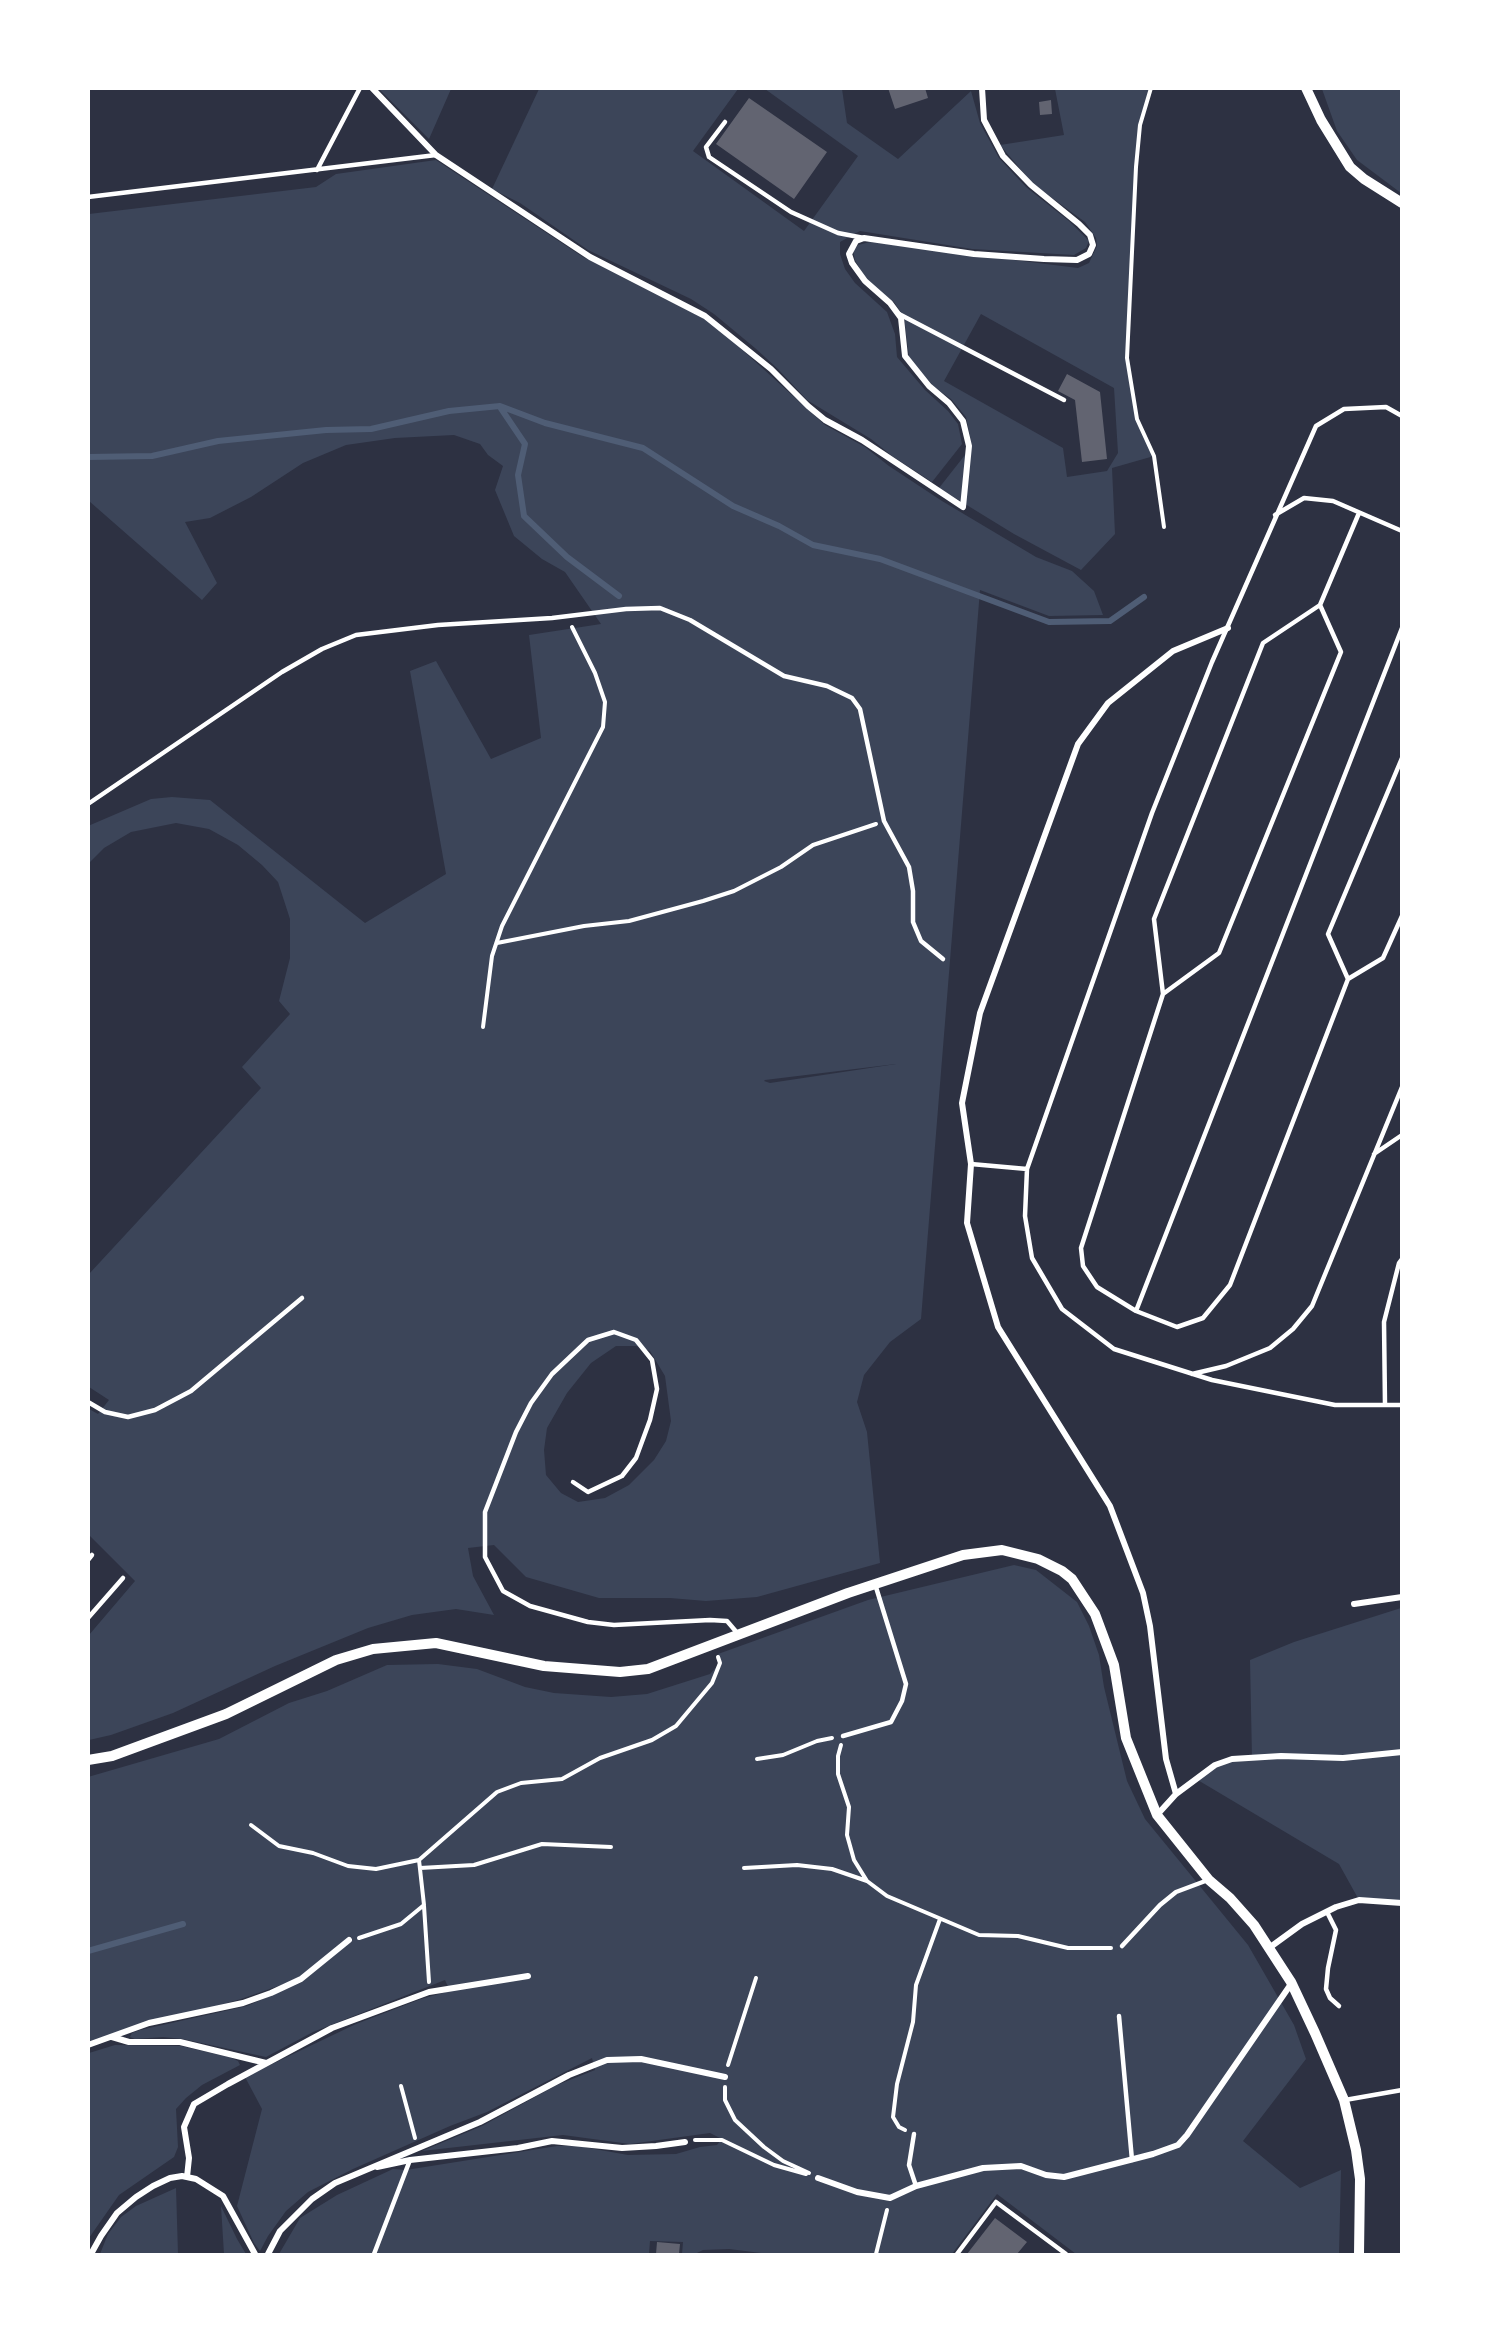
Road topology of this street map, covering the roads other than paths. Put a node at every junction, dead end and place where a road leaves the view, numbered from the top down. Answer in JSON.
{"nodes":[{"id":1,"x":360,"y":88,"type":"edge"},
{"id":2,"x":372,"y":88,"type":"edge"},
{"id":3,"x":982,"y":88,"type":"edge"},
{"id":4,"x":1306,"y":88,"type":"edge"},
{"id":5,"x":725,"y":122,"type":"dead end"},
{"id":6,"x":436,"y":155,"type":"junction"},
{"id":7,"x":317,"y":170,"type":"junction"},
{"id":8,"x":88,"y":197,"type":"edge"},
{"id":9,"x":1401,"y":203,"type":"edge"},
{"id":10,"x":864,"y":238,"type":"junction"},
{"id":11,"x":896,"y":312,"type":"junction"},
{"id":12,"x":1064,"y":400,"type":"dead end"},
{"id":13,"x":1401,"y":416,"type":"edge"},
{"id":14,"x":1359,"y":513,"type":"junction"},
{"id":15,"x":1275,"y":515,"type":"junction"},
{"id":16,"x":1401,"y":531,"type":"edge"},
{"id":17,"x":1320,"y":604,"type":"junction"},
{"id":18,"x":1227,"y":628,"type":"junction"},
{"id":19,"x":1401,"y":628,"type":"edge"},
{"id":20,"x":1401,"y":758,"type":"edge"},
{"id":21,"x":88,"y":804,"type":"edge"},
{"id":22,"x":1401,"y":916,"type":"edge"},
{"id":23,"x":942,"y":959,"type":"dead end"},
{"id":24,"x":1348,"y":979,"type":"junction"},
{"id":25,"x":1163,"y":994,"type":"junction"},
{"id":26,"x":1401,"y":1087,"type":"edge"},
{"id":27,"x":1401,"y":1135,"type":"edge"},
{"id":28,"x":1374,"y":1154,"type":"junction"},
{"id":29,"x":971,"y":1164,"type":"junction"},
{"id":30,"x":1027,"y":1169,"type":"junction"},
{"id":31,"x":1401,"y":1259,"type":"edge"},
{"id":32,"x":302,"y":1298,"type":"dead end"},
{"id":33,"x":1136,"y":1311,"type":"junction"},
{"id":34,"x":1192,"y":1374,"type":"junction"},
{"id":35,"x":88,"y":1402,"type":"edge"},
{"id":36,"x":1385,"y":1405,"type":"junction"},
{"id":37,"x":1401,"y":1405,"type":"edge"},
{"id":38,"x":573,"y":1482,"type":"dead end"},
{"id":39,"x":123,"y":1578,"type":"dead end"},
{"id":40,"x":875,"y":1584,"type":"junction"},
{"id":41,"x":1401,"y":1597,"type":"edge"},
{"id":42,"x":1354,"y":1604,"type":"dead end"},
{"id":43,"x":88,"y":1618,"type":"edge"},
{"id":44,"x":739,"y":1635,"type":"junction"},
{"id":45,"x":843,"y":1736,"type":"road end"},
{"id":46,"x":1401,"y":1752,"type":"edge"},
{"id":47,"x":88,"y":1760,"type":"edge"},
{"id":48,"x":1176,"y":1794,"type":"junction"},
{"id":49,"x":1157,"y":1815,"type":"junction"},
{"id":50,"x":1209,"y":1880,"type":"junction"},
{"id":51,"x":1401,"y":1903,"type":"edge"},
{"id":52,"x":1327,"y":1912,"type":"junction"},
{"id":53,"x":349,"y":1940,"type":"road end"},
{"id":54,"x":1122,"y":1946,"type":"road end"},
{"id":55,"x":1269,"y":1948,"type":"junction"},
{"id":56,"x":528,"y":1976,"type":"dead end"},
{"id":57,"x":1292,"y":1983,"type":"junction"},
{"id":58,"x":1339,"y":2006,"type":"dead end"},
{"id":59,"x":1119,"y":2016,"type":"dead end"},
{"id":60,"x":112,"y":2037,"type":"junction"},
{"id":61,"x":88,"y":2045,"type":"edge"},
{"id":62,"x":267,"y":2063,"type":"junction"},
{"id":63,"x":725,"y":2077,"type":"road end"},
{"id":64,"x":1401,"y":2090,"type":"edge"},
{"id":65,"x":1344,"y":2100,"type":"junction"},
{"id":66,"x":914,"y":2134,"type":"road end"},
{"id":67,"x":685,"y":2142,"type":"road end"},
{"id":68,"x":410,"y":2160,"type":"junction"},
{"id":69,"x":1132,"y":2160,"type":"junction"},
{"id":70,"x":361,"y":2170,"type":"junction"},
{"id":71,"x":187,"y":2177,"type":"junction"},
{"id":72,"x":818,"y":2178,"type":"road end"},
{"id":73,"x":916,"y":2186,"type":"junction"},
{"id":74,"x":91,"y":2254,"type":"edge"},
{"id":75,"x":255,"y":2254,"type":"edge"},
{"id":76,"x":268,"y":2254,"type":"edge"},
{"id":77,"x":374,"y":2254,"type":"edge"},
{"id":78,"x":957,"y":2254,"type":"edge"},
{"id":79,"x":1066,"y":2254,"type":"edge"},
{"id":80,"x":1359,"y":2254,"type":"edge"}],
"edges":[{"from":1,"to":7,"type":"lane"},
{"from":2,"to":6,"type":"street"},
{"from":3,"to":10,"type":"street"},
{"from":4,"to":9,"type":"street"},
{"from":5,"to":10,"type":"lane"},
{"from":6,"to":7,"type":"lane"},
{"from":6,"to":11,"type":"street"},
{"from":7,"to":8,"type":"lane"},
{"from":10,"to":11,"type":"street"},
{"from":11,"to":12,"type":"lane"},
{"from":13,"to":15,"type":"lane"},
{"from":14,"to":15,"type":"lane"},
{"from":14,"to":16,"type":"lane"},
{"from":14,"to":17,"type":"lane"},
{"from":15,"to":18,"type":"lane"},
{"from":17,"to":25,"type":"lane"},
{"from":17,"to":25,"type":"lane"},
{"from":18,"to":29,"type":"street"},
{"from":18,"to":30,"type":"lane"},
{"from":19,"to":33,"type":"lane"},
{"from":20,"to":24,"type":"lane"},
{"from":21,"to":23,"type":"lane"},
{"from":22,"to":24,"type":"lane"},
{"from":24,"to":33,"type":"lane"},
{"from":25,"to":33,"type":"lane"},
{"from":26,"to":28,"type":"lane"},
{"from":27,"to":28,"type":"lane"},
{"from":28,"to":34,"type":"lane"},
{"from":29,"to":30,"type":"lane"},
{"from":29,"to":48,"type":"street"},
{"from":30,"to":34,"type":"lane"},
{"from":31,"to":36,"type":"lane"},
{"from":32,"to":35,"type":"lane"},
{"from":34,"to":36,"type":"lane"},
{"from":36,"to":37,"type":"lane"},
{"from":38,"to":44,"type":"lane"},
{"from":39,"to":43,"type":"lane"},
{"from":40,"to":44,"type":"street"},
{"from":40,"to":45,"type":"lane"},
{"from":40,"to":49,"type":"street"},
{"from":41,"to":42,"type":"street"},
{"from":44,"to":47,"type":"street"},
{"from":46,"to":48,"type":"street"},
{"from":48,"to":49,"type":"street"},
{"from":49,"to":50,"type":"street"},
{"from":50,"to":54,"type":"lane"},
{"from":50,"to":55,"type":"street"},
{"from":51,"to":52,"type":"street"},
{"from":52,"to":55,"type":"street"},
{"from":52,"to":58,"type":"lane"},
{"from":53,"to":60,"type":"street"},
{"from":55,"to":57,"type":"street"},
{"from":56,"to":62,"type":"street"},
{"from":57,"to":65,"type":"street"},
{"from":57,"to":69,"type":"street"},
{"from":59,"to":69,"type":"lane"},
{"from":60,"to":61,"type":"street"},
{"from":60,"to":62,"type":"street"},
{"from":62,"to":71,"type":"street"},
{"from":63,"to":70,"type":"street"},
{"from":64,"to":65,"type":"lane"},
{"from":65,"to":80,"type":"street"},
{"from":66,"to":73,"type":"lane"},
{"from":67,"to":68,"type":"street"},
{"from":68,"to":70,"type":"street"},
{"from":68,"to":77,"type":"lane"},
{"from":69,"to":73,"type":"street"},
{"from":70,"to":76,"type":"street"},
{"from":71,"to":74,"type":"street"},
{"from":71,"to":75,"type":"street"},
{"from":72,"to":73,"type":"street"},
{"from":78,"to":79,"type":"lane"}]}
